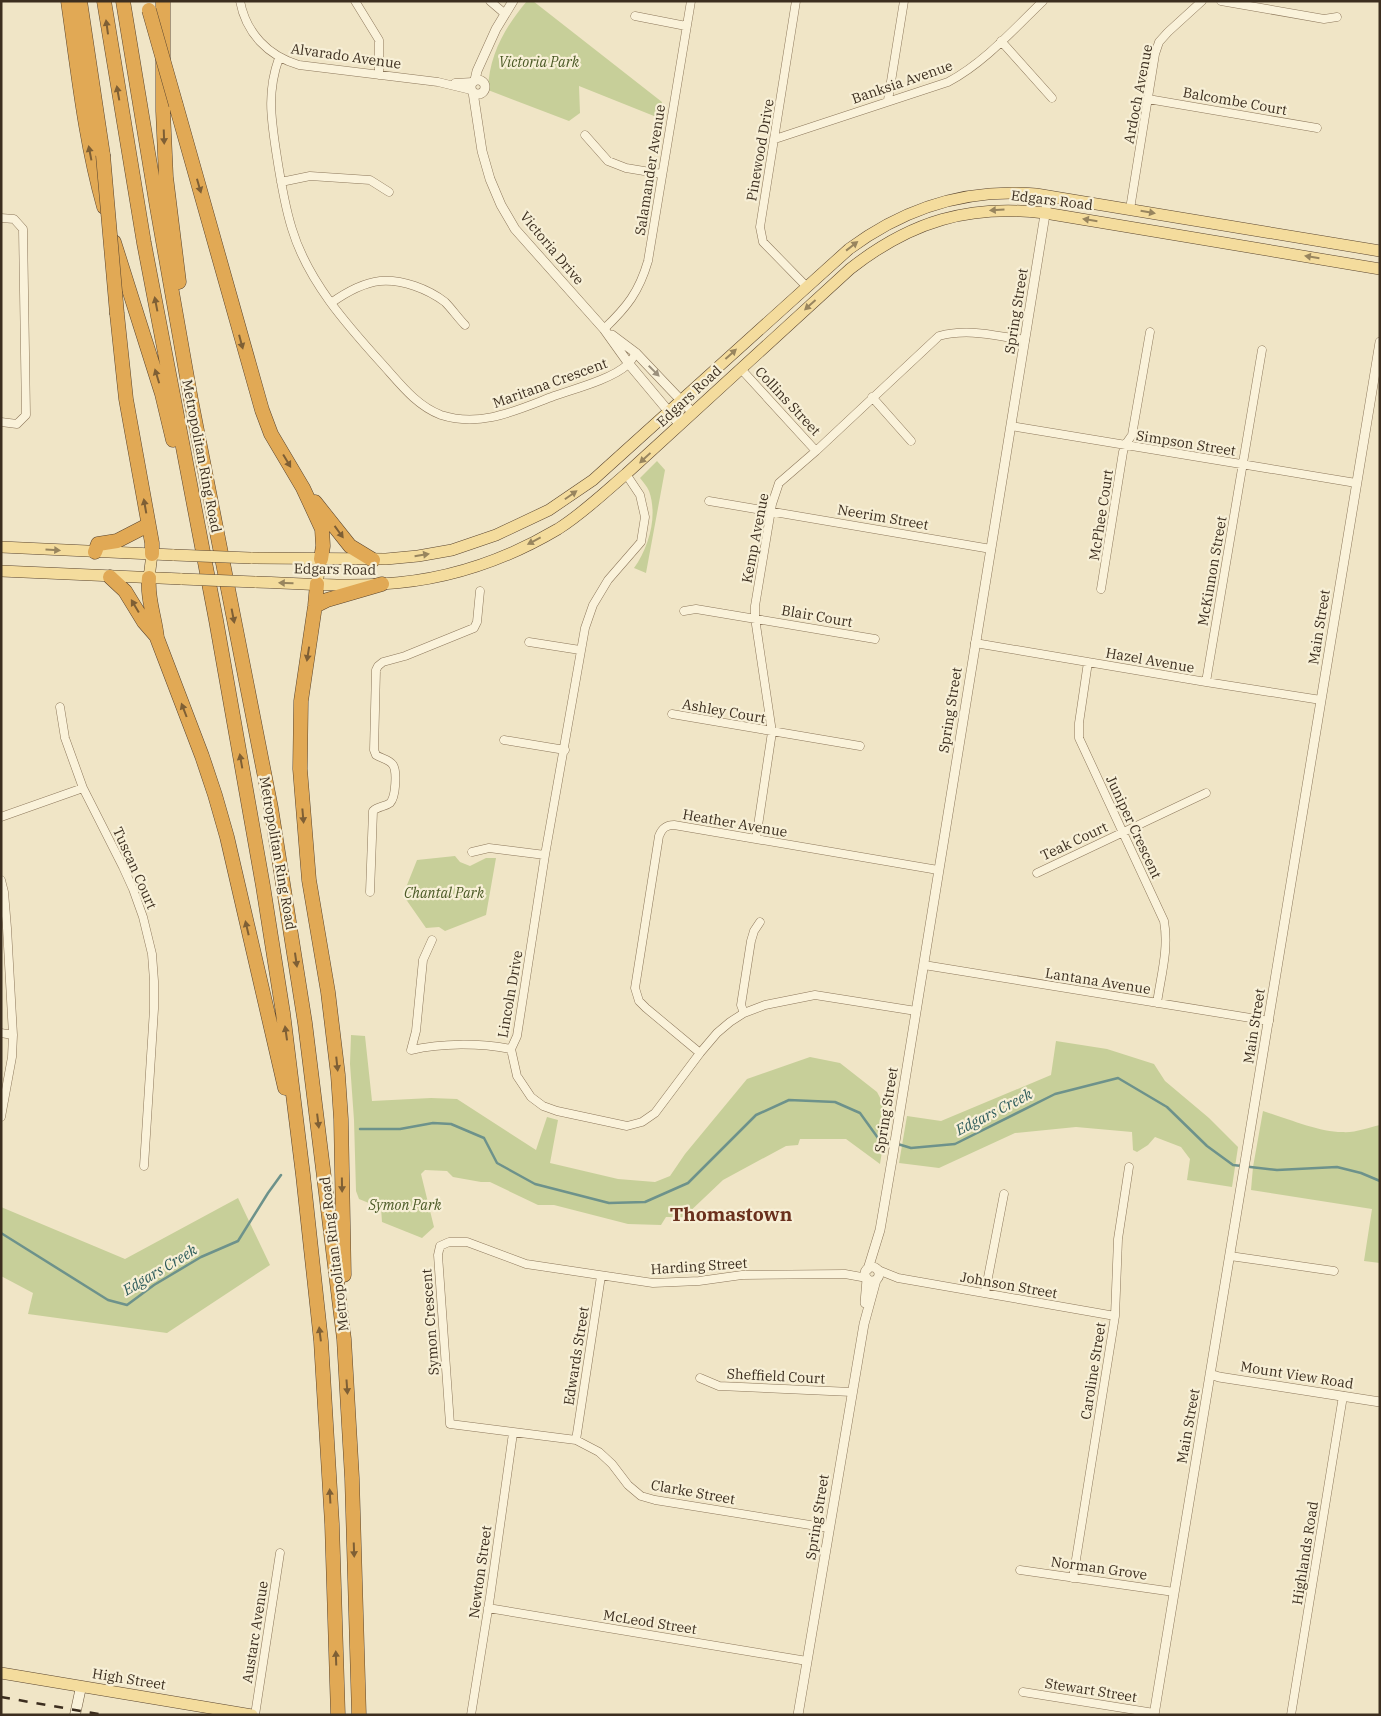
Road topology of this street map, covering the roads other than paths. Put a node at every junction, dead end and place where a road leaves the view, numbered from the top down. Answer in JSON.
{"nodes":[{"id":1,"x":68,"y":1,"type":"edge"},
{"id":2,"x":80,"y":1,"type":"edge"},
{"id":3,"x":88,"y":1,"type":"edge"},
{"id":4,"x":104,"y":1,"type":"edge"},
{"id":5,"x":123,"y":1,"type":"edge"},
{"id":6,"x":163,"y":1,"type":"edge"},
{"id":7,"x":240,"y":1,"type":"edge"},
{"id":8,"x":355,"y":1,"type":"edge"},
{"id":9,"x":490,"y":1,"type":"edge"},
{"id":10,"x":496,"y":1,"type":"edge"},
{"id":11,"x":691,"y":1,"type":"edge"},
{"id":12,"x":796,"y":1,"type":"edge"},
{"id":13,"x":904,"y":1,"type":"edge"},
{"id":14,"x":1043,"y":1,"type":"edge"},
{"id":15,"x":1202,"y":1,"type":"edge"},
{"id":16,"x":1222,"y":1,"type":"edge"},
{"id":17,"x":148,"y":6,"type":"edge"},
{"id":18,"x":508,"y":7,"type":"edge"},
{"id":19,"x":635,"y":16,"type":"dead end"},
{"id":20,"x":1337,"y":17,"type":"dead end"},
{"id":21,"x":686,"y":26,"type":"junction"},
{"id":22,"x":1001,"y":41,"type":"junction"},
{"id":23,"x":282,"y":60,"type":"junction"},
{"id":24,"x":379,"y":75,"type":"junction"},
{"id":25,"x":476,"y":86,"type":"junction"},
{"id":26,"x":1052,"y":98,"type":"dead end"},
{"id":27,"x":1148,"y":99,"type":"junction"},
{"id":28,"x":888,"y":100,"type":"junction"},
{"id":29,"x":1317,"y":128,"type":"dead end"},
{"id":30,"x":585,"y":135,"type":"dead end"},
{"id":31,"x":775,"y":139,"type":"junction"},
{"id":32,"x":104,"y":155,"type":"junction"},
{"id":33,"x":662,"y":174,"type":"junction"},
{"id":34,"x":281,"y":182,"type":"junction"},
{"id":35,"x":389,"y":192,"type":"dead end"},
{"id":36,"x":1048,"y":196,"type":"junction"},
{"id":37,"x":1130,"y":209,"type":"junction"},
{"id":38,"x":1046,"y":213,"type":"junction"},
{"id":39,"x":1,"y":218,"type":"edge"},
{"id":40,"x":1380,"y":251,"type":"edge"},
{"id":41,"x":1380,"y":269,"type":"edge"},
{"id":42,"x":806,"y":286,"type":"junction"},
{"id":43,"x":331,"y":303,"type":"junction"},
{"id":44,"x":465,"y":326,"type":"dead end"},
{"id":45,"x":604,"y":329,"type":"junction"},
{"id":46,"x":1150,"y":332,"type":"dead end"},
{"id":47,"x":1025,"y":340,"type":"junction"},
{"id":48,"x":1380,"y":342,"type":"edge"},
{"id":49,"x":1262,"y":350,"type":"dead end"},
{"id":50,"x":636,"y":353,"type":"junction"},
{"id":51,"x":627,"y":362,"type":"junction"},
{"id":52,"x":741,"y":369,"type":"junction"},
{"id":53,"x":872,"y":397,"type":"junction"},
{"id":54,"x":682,"y":399,"type":"junction"},
{"id":55,"x":191,"y":400,"type":"junction"},
{"id":56,"x":669,"y":412,"type":"junction"},
{"id":57,"x":693,"y":412,"type":"junction"},
{"id":58,"x":1,"y":422,"type":"edge"},
{"id":59,"x":680,"y":425,"type":"junction"},
{"id":60,"x":1011,"y":426,"type":"junction"},
{"id":61,"x":911,"y":441,"type":"dead end"},
{"id":62,"x":1125,"y":445,"type":"junction"},
{"id":63,"x":816,"y":451,"type":"junction"},
{"id":64,"x":1243,"y":465,"type":"junction"},
{"id":65,"x":626,"y":474,"type":"junction"},
{"id":66,"x":1356,"y":482,"type":"junction"},
{"id":67,"x":303,"y":488,"type":"junction"},
{"id":68,"x":709,"y":500,"type":"dead end"},
{"id":69,"x":194,"y":507,"type":"junction"},
{"id":70,"x":771,"y":511,"type":"junction"},
{"id":71,"x":148,"y":525,"type":"junction"},
{"id":72,"x":1,"y":547,"type":"edge"},
{"id":73,"x":991,"y":548,"type":"junction"},
{"id":74,"x":95,"y":552,"type":"junction"},
{"id":75,"x":152,"y":554,"type":"junction"},
{"id":76,"x":321,"y":559,"type":"junction"},
{"id":77,"x":373,"y":560,"type":"junction"},
{"id":78,"x":1,"y":571,"type":"edge"},
{"id":79,"x":110,"y":577,"type":"junction"},
{"id":80,"x":149,"y":578,"type":"junction"},
{"id":81,"x":317,"y":584,"type":"junction"},
{"id":82,"x":382,"y":584,"type":"junction"},
{"id":83,"x":1101,"y":589,"type":"dead end"},
{"id":84,"x":480,"y":591,"type":"dead end"},
{"id":85,"x":315,"y":606,"type":"junction"},
{"id":86,"x":684,"y":611,"type":"dead end"},
{"id":87,"x":755,"y":618,"type":"junction"},
{"id":88,"x":157,"y":638,"type":"junction"},
{"id":89,"x":875,"y":639,"type":"dead end"},
{"id":90,"x":529,"y":642,"type":"dead end"},
{"id":91,"x":975,"y":643,"type":"junction"},
{"id":92,"x":580,"y":650,"type":"junction"},
{"id":93,"x":1088,"y":662,"type":"junction"},
{"id":94,"x":1206,"y":682,"type":"junction"},
{"id":95,"x":1321,"y":700,"type":"junction"},
{"id":96,"x":60,"y":707,"type":"dead end"},
{"id":97,"x":672,"y":714,"type":"dead end"},
{"id":98,"x":772,"y":732,"type":"junction"},
{"id":99,"x":504,"y":740,"type":"dead end"},
{"id":100,"x":860,"y":746,"type":"dead end"},
{"id":101,"x":565,"y":750,"type":"junction"},
{"id":102,"x":82,"y":788,"type":"junction"},
{"id":103,"x":1206,"y":793,"type":"dead end"},
{"id":104,"x":1,"y":818,"type":"edge"},
{"id":105,"x":1122,"y":832,"type":"junction"},
{"id":106,"x":756,"y":839,"type":"junction"},
{"id":107,"x":472,"y":852,"type":"dead end"},
{"id":108,"x":545,"y":855,"type":"junction"},
{"id":109,"x":938,"y":870,"type":"junction"},
{"id":110,"x":1037,"y":872,"type":"dead end"},
{"id":111,"x":1,"y":880,"type":"edge"},
{"id":112,"x":3,"y":892,"type":"edge"},
{"id":113,"x":370,"y":892,"type":"dead end"},
{"id":114,"x":760,"y":922,"type":"dead end"},
{"id":115,"x":432,"y":940,"type":"dead end"},
{"id":116,"x":924,"y":966,"type":"junction"},
{"id":117,"x":1157,"y":1003,"type":"junction"},
{"id":118,"x":916,"y":1011,"type":"junction"},
{"id":119,"x":744,"y":1014,"type":"junction"},
{"id":120,"x":1269,"y":1021,"type":"junction"},
{"id":121,"x":1,"y":1034,"type":"edge"},
{"id":122,"x":13,"y":1035,"type":"junction"},
{"id":123,"x":511,"y":1049,"type":"junction"},
{"id":124,"x":700,"y":1052,"type":"junction"},
{"id":125,"x":1,"y":1117,"type":"edge"},
{"id":126,"x":144,"y":1166,"type":"dead end"},
{"id":127,"x":1130,"y":1168,"type":"dead end"},
{"id":128,"x":304,"y":1175,"type":"junction"},
{"id":129,"x":1004,"y":1194,"type":"dead end"},
{"id":130,"x":880,"y":1230,"type":"junction"},
{"id":131,"x":1230,"y":1256,"type":"junction"},
{"id":132,"x":526,"y":1264,"type":"joint"},
{"id":133,"x":878,"y":1269,"type":"junction"},
{"id":134,"x":1334,"y":1272,"type":"dead end"},
{"id":135,"x":601,"y":1276,"type":"junction"},
{"id":136,"x":870,"y":1276,"type":"junction"},
{"id":137,"x":898,"y":1278,"type":"junction"},
{"id":138,"x":985,"y":1293,"type":"junction"},
{"id":139,"x":1115,"y":1316,"type":"junction"},
{"id":140,"x":344,"y":1339,"type":"junction"},
{"id":141,"x":1210,"y":1374,"type":"junction"},
{"id":142,"x":700,"y":1378,"type":"dead end"},
{"id":143,"x":852,"y":1392,"type":"junction"},
{"id":144,"x":1343,"y":1396,"type":"junction"},
{"id":145,"x":1380,"y":1402,"type":"edge"},
{"id":146,"x":513,"y":1433,"type":"junction"},
{"id":147,"x":576,"y":1440,"type":"junction"},
{"id":148,"x":829,"y":1528,"type":"junction"},
{"id":149,"x":280,"y":1553,"type":"dead end"},
{"id":150,"x":1020,"y":1570,"type":"dead end"},
{"id":151,"x":1073,"y":1578,"type":"junction"},
{"id":152,"x":1174,"y":1592,"type":"junction"},
{"id":153,"x":488,"y":1608,"type":"junction"},
{"id":154,"x":807,"y":1660,"type":"junction"},
{"id":155,"x":1,"y":1673,"type":"edge"},
{"id":156,"x":80,"y":1687,"type":"junction"},
{"id":157,"x":1023,"y":1692,"type":"dead end"},
{"id":158,"x":338,"y":1711,"type":"edge"},
{"id":159,"x":359,"y":1713,"type":"edge"},
{"id":160,"x":1154,"y":1714,"type":"edge"},
{"id":161,"x":75,"y":1715,"type":"edge"},
{"id":162,"x":254,"y":1715,"type":"edge"},
{"id":163,"x":471,"y":1715,"type":"edge"},
{"id":164,"x":798,"y":1715,"type":"edge"},
{"id":165,"x":1291,"y":1715,"type":"edge"}],
"edges":[{"from":69,"to":1,"type":"highway","one_way":true},
{"from":2,"to":32,"type":"highway"},
{"from":3,"to":32,"type":"highway"},
{"from":69,"to":4,"type":"highway","name":"Metropolitan Ring Road","one_way":true},
{"from":5,"to":55,"type":"highway","name":"Metropolitan Ring Road"},
{"from":6,"to":55,"type":"highway","one_way":true},
{"from":7,"to":23,"type":"street","name":"Alvarado Avenue"},
{"from":8,"to":24,"type":"street"},
{"from":9,"to":18,"type":"street"},
{"from":10,"to":18,"type":"street"},
{"from":11,"to":21,"type":"street","name":"Salamander Avenue"},
{"from":12,"to":31,"type":"street","name":"Pinewood Drive"},
{"from":13,"to":28,"type":"street"},
{"from":14,"to":22,"type":"street","name":"Banksia Avenue"},
{"from":15,"to":27,"type":"street","name":"Ardoch Avenue"},
{"from":16,"to":20,"type":"street"},
{"from":17,"to":67,"type":"highway","one_way":true,"bridge":true},
{"from":18,"to":25,"type":"street","name":"Victoria Drive"},
{"from":19,"to":21,"type":"street"},
{"from":21,"to":33,"type":"street","name":"Salamander Avenue"},
{"from":22,"to":26,"type":"street"},
{"from":22,"to":28,"type":"street","name":"Banksia Avenue"},
{"from":23,"to":24,"type":"street","name":"Alvarado Avenue"},
{"from":23,"to":34,"type":"street","name":"Maritana Crescent"},
{"from":24,"to":25,"type":"street","name":"Alvarado Avenue"},
{"from":25,"to":45,"type":"street","name":"Victoria Drive"},
{"from":27,"to":29,"type":"street","name":"Balcombe Court"},
{"from":27,"to":37,"type":"street","name":"Ardoch Avenue"},
{"from":28,"to":31,"type":"street","name":"Banksia Avenue"},
{"from":30,"to":33,"type":"street"},
{"from":31,"to":42,"type":"street","name":"Pinewood Drive"},
{"from":71,"to":32,"type":"highway","one_way":true,"bridge":true},
{"from":33,"to":45,"type":"street","name":"Salamander Avenue"},
{"from":34,"to":35,"type":"street"},
{"from":34,"to":43,"type":"street","name":"Maritana Crescent"},
{"from":36,"to":37,"type":"main road","name":"Edgars Road"},
{"from":36,"to":38,"type":"street","name":"Spring Street"},
{"from":42,"to":36,"type":"main road","name":"Edgars Road","one_way":true},
{"from":37,"to":40,"type":"main road","name":"Edgars Road","one_way":true},
{"from":41,"to":38,"type":"main road","name":"Edgars Road","one_way":true},
{"from":38,"to":47,"type":"street","name":"Spring Street"},
{"from":38,"to":52,"type":"main road","name":"Edgars Road","one_way":true},
{"from":39,"to":58,"type":"street"},
{"from":54,"to":42,"type":"main road","name":"Edgars Road","one_way":true},
{"from":43,"to":44,"type":"street"},
{"from":43,"to":51,"type":"street","name":"Maritana Crescent"},
{"from":45,"to":50,"type":"street","name":"Victoria Drive"},
{"from":45,"to":51,"type":"street","name":"Victoria Drive"},
{"from":46,"to":62,"type":"street","name":"McPhee Court"},
{"from":47,"to":53,"type":"street","name":"Kemp Avenue"},
{"from":47,"to":60,"type":"street","name":"Spring Street"},
{"from":48,"to":66,"type":"street","name":"Main Street"},
{"from":49,"to":64,"type":"street","name":"McKinnon Street"},
{"from":50,"to":51,"type":"street","name":"Maritana Crescent"},
{"from":50,"to":54,"type":"street","name":"Victoria Drive","one_way":true},
{"from":51,"to":56,"type":"street","name":"Victoria Drive"},
{"from":52,"to":57,"type":"main road","name":"Edgars Road"},
{"from":52,"to":63,"type":"street","name":"Collins Street"},
{"from":53,"to":61,"type":"street"},
{"from":53,"to":63,"type":"street","name":"Kemp Avenue"},
{"from":54,"to":56,"type":"main road","name":"Edgars Road"},
{"from":54,"to":57,"type":"street","name":"Victoria Drive"},
{"from":55,"to":140,"type":"highway","name":"Metropolitan Ring Road","one_way":true},
{"from":56,"to":59,"type":"street","name":"Victoria Drive"},
{"from":77,"to":56,"type":"main road","name":"Edgars Road","one_way":true},
{"from":57,"to":59,"type":"main road","name":"Edgars Road"},
{"from":59,"to":65,"type":"main road","name":"Edgars Road","one_way":true},
{"from":60,"to":62,"type":"street","name":"Simpson Street"},
{"from":60,"to":73,"type":"street","name":"Spring Street"},
{"from":62,"to":64,"type":"street","name":"Simpson Street"},
{"from":62,"to":83,"type":"street","name":"McPhee Court"},
{"from":63,"to":70,"type":"street","name":"Kemp Avenue"},
{"from":64,"to":66,"type":"street","name":"Simpson Street"},
{"from":64,"to":94,"type":"street","name":"McKinnon Street"},
{"from":65,"to":82,"type":"main road","name":"Edgars Road","one_way":true},
{"from":65,"to":92,"type":"street","name":"Lincoln Drive"},
{"from":66,"to":95,"type":"street","name":"Main Street"},
{"from":67,"to":76,"type":"highway"},
{"from":67,"to":77,"type":"highway","one_way":true},
{"from":68,"to":70,"type":"street","name":"Neerim Street"},
{"from":128,"to":69,"type":"highway","name":"Metropolitan Ring Road","one_way":true},
{"from":70,"to":73,"type":"street","name":"Neerim Street"},
{"from":70,"to":87,"type":"street","name":"Kemp Avenue"},
{"from":71,"to":74,"type":"highway"},
{"from":71,"to":75,"type":"highway"},
{"from":72,"to":74,"type":"main road","name":"Edgars Road","one_way":true},
{"from":73,"to":91,"type":"street","name":"Spring Street"},
{"from":74,"to":75,"type":"main road","name":"Edgars Road"},
{"from":75,"to":76,"type":"main road","name":"Edgars Road","bridge":true},
{"from":75,"to":80,"type":"main road"},
{"from":76,"to":77,"type":"main road","name":"Edgars Road"},
{"from":76,"to":81,"type":"main road"},
{"from":78,"to":79,"type":"main road","name":"Edgars Road"},
{"from":79,"to":80,"type":"main road","name":"Edgars Road"},
{"from":88,"to":79,"type":"highway","one_way":true},
{"from":81,"to":80,"type":"main road","name":"Edgars Road","one_way":true,"bridge":true},
{"from":80,"to":88,"type":"highway"},
{"from":81,"to":82,"type":"main road","name":"Edgars Road"},
{"from":81,"to":85,"type":"highway"},
{"from":82,"to":85,"type":"highway"},
{"from":84,"to":113,"type":"street"},
{"from":85,"to":140,"type":"highway","one_way":true},
{"from":86,"to":87,"type":"street","name":"Blair Court"},
{"from":87,"to":89,"type":"street","name":"Blair Court"},
{"from":87,"to":98,"type":"street","name":"Kemp Avenue"},
{"from":128,"to":88,"type":"highway","one_way":true},
{"from":90,"to":92,"type":"street"},
{"from":91,"to":93,"type":"street","name":"Hazel Avenue"},
{"from":91,"to":109,"type":"street","name":"Spring Street"},
{"from":92,"to":101,"type":"street","name":"Lincoln Drive"},
{"from":93,"to":94,"type":"street","name":"Hazel Avenue"},
{"from":93,"to":105,"type":"street","name":"Juniper Crescent"},
{"from":94,"to":95,"type":"street","name":"Hazel Avenue"},
{"from":95,"to":120,"type":"street","name":"Main Street"},
{"from":96,"to":102,"type":"street","name":"Tuscan Court"},
{"from":97,"to":98,"type":"street","name":"Ashley Court"},
{"from":98,"to":100,"type":"street","name":"Ashley Court"},
{"from":98,"to":106,"type":"street","name":"Kemp Avenue"},
{"from":99,"to":101,"type":"street"},
{"from":101,"to":108,"type":"street","name":"Lincoln Drive"},
{"from":102,"to":104,"type":"street"},
{"from":102,"to":126,"type":"street","name":"Tuscan Court"},
{"from":103,"to":105,"type":"street","name":"Teak Court"},
{"from":105,"to":110,"type":"street","name":"Teak Court"},
{"from":105,"to":117,"type":"street","name":"Juniper Crescent"},
{"from":106,"to":109,"type":"street","name":"Heather Avenue"},
{"from":106,"to":124,"type":"street","name":"Heather Avenue"},
{"from":107,"to":108,"type":"street"},
{"from":108,"to":123,"type":"street","name":"Lincoln Drive"},
{"from":109,"to":116,"type":"street","name":"Spring Street"},
{"from":111,"to":112,"type":"street"},
{"from":112,"to":122,"type":"street"},
{"from":114,"to":119,"type":"street"},
{"from":115,"to":123,"type":"street"},
{"from":116,"to":117,"type":"street","name":"Lantana Avenue"},
{"from":116,"to":118,"type":"street","name":"Spring Street"},
{"from":117,"to":120,"type":"street","name":"Lantana Avenue"},
{"from":118,"to":119,"type":"street","name":"Lincoln Drive"},
{"from":118,"to":130,"type":"street","name":"Spring Street"},
{"from":119,"to":124,"type":"street","name":"Lincoln Drive"},
{"from":120,"to":131,"type":"street","name":"Main Street"},
{"from":121,"to":122,"type":"street"},
{"from":122,"to":125,"type":"street"},
{"from":123,"to":124,"type":"street","name":"Lincoln Drive"},
{"from":127,"to":139,"type":"street","name":"Caroline Street"},
{"from":158,"to":128,"type":"highway","name":"Metropolitan Ring Road","one_way":true},
{"from":129,"to":138,"type":"street"},
{"from":130,"to":133,"type":"street","name":"Spring Street"},
{"from":130,"to":136,"type":"street","name":"Spring Street"},
{"from":131,"to":134,"type":"street"},
{"from":131,"to":141,"type":"street","name":"Main Street"},
{"from":132,"to":135,"type":"street","name":"Harding Street"},
{"from":132,"to":146,"type":"street","name":"Symon Crescent"},
{"from":133,"to":136,"type":"street"},
{"from":133,"to":137,"type":"street","name":"Johnson Street"},
{"from":135,"to":136,"type":"street","name":"Harding Street"},
{"from":135,"to":147,"type":"street","name":"Edwards Street"},
{"from":136,"to":137,"type":"street","name":"Johnson Street"},
{"from":136,"to":143,"type":"street","name":"Spring Street"},
{"from":137,"to":138,"type":"street","name":"Johnson Street"},
{"from":138,"to":139,"type":"street","name":"Johnson Street"},
{"from":139,"to":151,"type":"street","name":"Caroline Street"},
{"from":140,"to":159,"type":"highway","name":"Metropolitan Ring Road","one_way":true},
{"from":141,"to":144,"type":"street","name":"Mount View Road"},
{"from":141,"to":152,"type":"street","name":"Main Street"},
{"from":142,"to":143,"type":"street","name":"Sheffield Court"},
{"from":143,"to":148,"type":"street","name":"Spring Street"},
{"from":144,"to":145,"type":"street","name":"Mount View Road"},
{"from":144,"to":165,"type":"street","name":"Highlands Road"},
{"from":146,"to":147,"type":"street","name":"Clarke Street"},
{"from":146,"to":153,"type":"street","name":"Newton Street"},
{"from":147,"to":148,"type":"street","name":"Clarke Street"},
{"from":148,"to":154,"type":"street","name":"Spring Street"},
{"from":149,"to":162,"type":"street","name":"Austarc Avenue"},
{"from":150,"to":151,"type":"street","name":"Norman Grove"},
{"from":151,"to":152,"type":"street","name":"Norman Grove"},
{"from":152,"to":160,"type":"street","name":"Main Street"},
{"from":153,"to":154,"type":"street","name":"McLeod Street"},
{"from":153,"to":163,"type":"street","name":"Newton Street"},
{"from":154,"to":164,"type":"street","name":"Spring Street"},
{"from":155,"to":156,"type":"main road","name":"High Street"},
{"from":156,"to":161,"type":"main road"},
{"from":156,"to":162,"type":"main road","name":"High Street"},
{"from":157,"to":160,"type":"street","name":"Stewart Street"}]}
